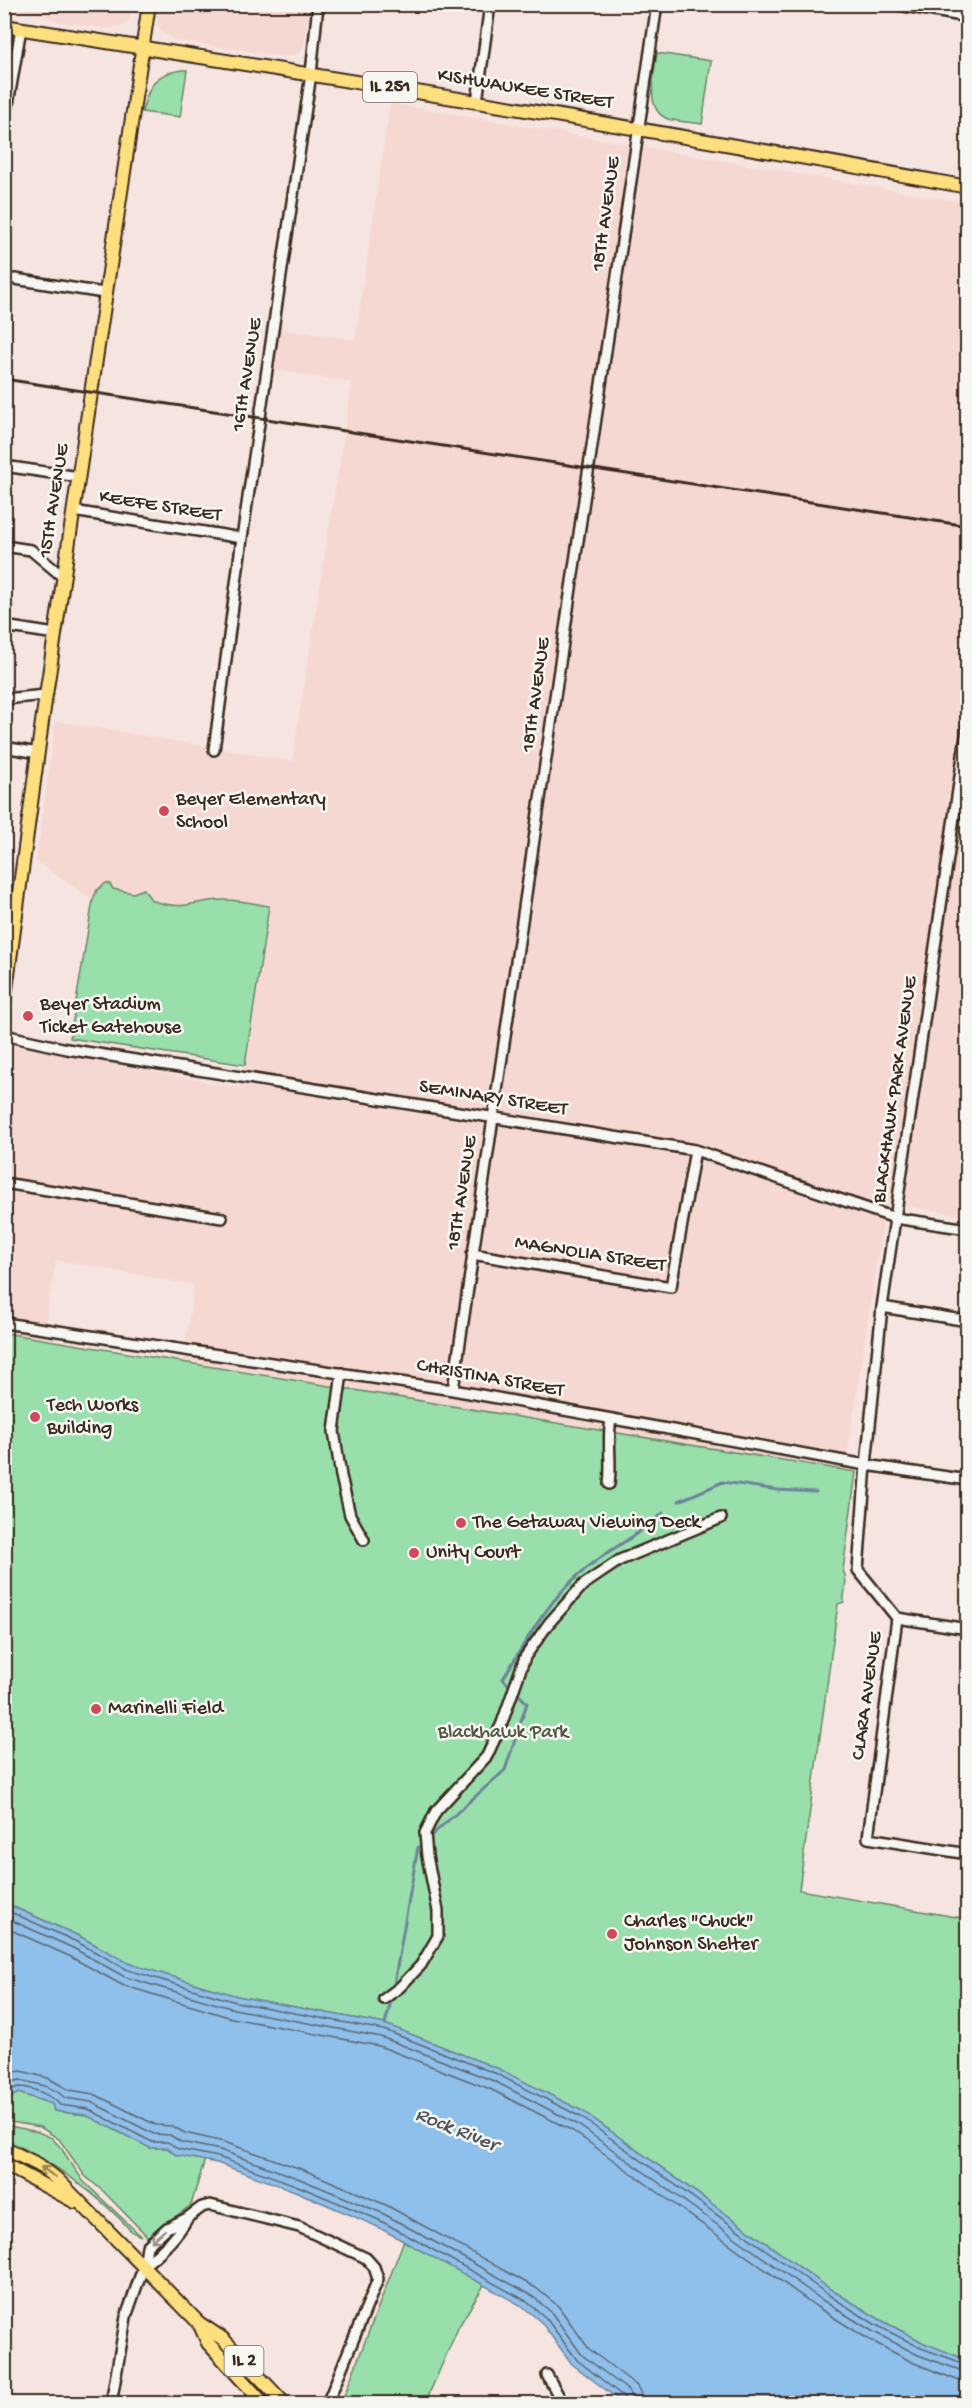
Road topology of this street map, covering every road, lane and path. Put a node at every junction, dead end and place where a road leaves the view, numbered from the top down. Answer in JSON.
{"nodes":[{"id":1,"x":149,"y":4,"type":"edge"},
{"id":2,"x":318,"y":4,"type":"edge"},
{"id":3,"x":490,"y":4,"type":"edge"},
{"id":4,"x":657,"y":4,"type":"edge"},
{"id":5,"x":893,"y":4,"type":"edge"},
{"id":6,"x":968,"y":17,"type":"edge"},
{"id":7,"x":4,"y":26,"type":"edge"},
{"id":8,"x":21,"y":28,"type":"junction"},
{"id":9,"x":142,"y":46,"type":"junction"},
{"id":10,"x":311,"y":74,"type":"junction"},
{"id":11,"x":477,"y":102,"type":"junction"},
{"id":12,"x":7,"y":110,"type":"dead end"},
{"id":13,"x":638,"y":128,"type":"junction"},
{"id":14,"x":968,"y":187,"type":"edge"},
{"id":15,"x":15,"y":279,"type":"dead end"},
{"id":16,"x":104,"y":293,"type":"junction"},
{"id":17,"x":4,"y":466,"type":"edge"},
{"id":18,"x":79,"y":477,"type":"junction"},
{"id":19,"x":73,"y":511,"type":"junction"},
{"id":20,"x":242,"y":538,"type":"junction"},
{"id":21,"x":4,"y":546,"type":"edge"},
{"id":22,"x":63,"y":577,"type":"junction"},
{"id":23,"x":4,"y":626,"type":"edge"},
{"id":24,"x":55,"y":634,"type":"junction"},
{"id":25,"x":46,"y":695,"type":"junction"},
{"id":26,"x":4,"y":699,"type":"edge"},
{"id":27,"x":968,"y":722,"type":"edge"},
{"id":28,"x":4,"y":747,"type":"edge"},
{"id":29,"x":214,"y":750,"type":"dead end"},
{"id":30,"x":38,"y":753,"type":"junction"},
{"id":31,"x":8,"y":953,"type":"edge"},
{"id":32,"x":4,"y":1004,"type":"edge"},
{"id":33,"x":4,"y":1035,"type":"edge"},
{"id":34,"x":493,"y":1117,"type":"junction"},
{"id":35,"x":695,"y":1150,"type":"junction"},
{"id":36,"x":4,"y":1183,"type":"edge"},
{"id":37,"x":222,"y":1218,"type":"dead end"},
{"id":38,"x":896,"y":1218,"type":"junction"},
{"id":39,"x":968,"y":1229,"type":"edge"},
{"id":40,"x":472,"y":1254,"type":"junction"},
{"id":41,"x":882,"y":1307,"type":"junction"},
{"id":42,"x":968,"y":1321,"type":"edge"},
{"id":43,"x":4,"y":1323,"type":"edge"},
{"id":44,"x":342,"y":1373,"type":"junction"},
{"id":45,"x":453,"y":1390,"type":"junction"},
{"id":46,"x":610,"y":1419,"type":"junction"},
{"id":47,"x":866,"y":1465,"type":"junction"},
{"id":48,"x":968,"y":1480,"type":"edge"},
{"id":49,"x":609,"y":1484,"type":"dead end"},
{"id":50,"x":721,"y":1518,"type":"dead end"},
{"id":51,"x":364,"y":1540,"type":"dead end"},
{"id":52,"x":897,"y":1618,"type":"junction"},
{"id":53,"x":968,"y":1629,"type":"edge"},
{"id":54,"x":968,"y":1854,"type":"edge"},
{"id":55,"x":384,"y":1999,"type":"dead end"},
{"id":56,"x":4,"y":2148,"type":"edge"},
{"id":57,"x":4,"y":2164,"type":"edge"},
{"id":58,"x":20,"y":2172,"type":"junction"},
{"id":59,"x":4,"y":2173,"type":"edge"},
{"id":60,"x":84,"y":2207,"type":"junction"},
{"id":61,"x":187,"y":2218,"type":"junction"},
{"id":62,"x":144,"y":2265,"type":"junction"},
{"id":63,"x":199,"y":2323,"type":"junction"},
{"id":64,"x":547,"y":2375,"type":"dead end"},
{"id":65,"x":261,"y":2402,"type":"edge"},
{"id":66,"x":324,"y":2402,"type":"edge"},
{"id":67,"x":111,"y":2403,"type":"edge"},
{"id":68,"x":285,"y":2403,"type":"edge"},
{"id":69,"x":563,"y":2403,"type":"edge"}],
"edges":[{"from":1,"to":9,"type":"main road","name":"15TH AVENUE"},
{"from":2,"to":10,"type":"street","name":"16TH AVENUE"},
{"from":3,"to":11,"type":"street"},
{"from":4,"to":13,"type":"street","name":"18TH AVENUE"},
{"from":5,"to":6,"type":"street"},
{"from":7,"to":8,"type":"main road","name":"KISHWAUKEE STREET","number":"IL 251"},
{"from":8,"to":9,"type":"main road","name":"KISHWAUKEE STREET","number":"IL 251"},
{"from":8,"to":12,"type":"street"},
{"from":9,"to":10,"type":"main road","name":"KISHWAUKEE STREET","number":"IL 251"},
{"from":9,"to":16,"type":"main road","name":"15TH AVENUE"},
{"from":10,"to":11,"type":"main road","name":"KISHWAUKEE STREET","number":"IL 251"},
{"from":10,"to":20,"type":"street","name":"16TH AVENUE"},
{"from":11,"to":13,"type":"main road","name":"KISHWAUKEE STREET","number":"IL 251"},
{"from":13,"to":14,"type":"main road","name":"KISHWAUKEE STREET","number":"IL 251"},
{"from":13,"to":34,"type":"street","name":"18TH AVENUE"},
{"from":15,"to":16,"type":"street"},
{"from":16,"to":18,"type":"main road","name":"15TH AVENUE"},
{"from":17,"to":18,"type":"street"},
{"from":18,"to":19,"type":"main road","name":"15TH AVENUE"},
{"from":19,"to":20,"type":"street","name":"KEEFE STREET"},
{"from":19,"to":22,"type":"main road","name":"15TH AVENUE"},
{"from":20,"to":29,"type":"street","name":"16TH AVENUE"},
{"from":21,"to":22,"type":"street"},
{"from":22,"to":24,"type":"main road","name":"15TH AVENUE"},
{"from":23,"to":24,"type":"street"},
{"from":24,"to":25,"type":"main road","name":"15TH AVENUE"},
{"from":25,"to":26,"type":"street"},
{"from":25,"to":30,"type":"main road","name":"15TH AVENUE"},
{"from":27,"to":38,"type":"street","name":"BLACKHAWK PARK AVENUE"},
{"from":28,"to":30,"type":"street"},
{"from":30,"to":31,"type":"main road","name":"15TH AVENUE"},
{"from":31,"to":32,"type":"main road","name":"15TH AVENUE"},
{"from":33,"to":34,"type":"street","name":"SEMINARY STREET"},
{"from":34,"to":35,"type":"street","name":"SEMINARY STREET"},
{"from":34,"to":40,"type":"street","name":"18TH AVENUE"},
{"from":35,"to":38,"type":"street","name":"SEMINARY STREET"},
{"from":35,"to":40,"type":"street","name":"MAGNOLIA STREET"},
{"from":36,"to":37,"type":"street"},
{"from":38,"to":39,"type":"street","name":"SEMINARY STREET"},
{"from":38,"to":41,"type":"street","name":"BLACKHAWK PARK AVENUE"},
{"from":40,"to":45,"type":"street","name":"18TH AVENUE"},
{"from":41,"to":42,"type":"street"},
{"from":41,"to":47,"type":"street","name":"BLACKHAWK PARK AVENUE"},
{"from":43,"to":44,"type":"street","name":"CHRISTINA STREET"},
{"from":44,"to":45,"type":"street","name":"CHRISTINA STREET"},
{"from":44,"to":51,"type":"street"},
{"from":45,"to":46,"type":"street","name":"CHRISTINA STREET"},
{"from":46,"to":47,"type":"street","name":"CHRISTINA STREET"},
{"from":46,"to":49,"type":"street"},
{"from":47,"to":48,"type":"street","name":"CHRISTINA STREET"},
{"from":47,"to":52,"type":"street","name":"CLARA AVENUE"},
{"from":50,"to":55,"type":"street"},
{"from":52,"to":53,"type":"street"},
{"from":52,"to":54,"type":"street","name":"CLARA AVENUE"},
{"from":60,"to":56,"type":"main road","number":"IL 2","one_way":true},
{"from":57,"to":58,"type":"main road","number":"IL 2"},
{"from":58,"to":59,"type":"street"},
{"from":58,"to":60,"type":"main road","number":"IL 2"},
{"from":60,"to":62,"type":"main road","number":"IL 2"},
{"from":61,"to":62,"type":"street"},
{"from":61,"to":62,"type":"street","one_way":true},
{"from":61,"to":66,"type":"street"},
{"from":62,"to":63,"type":"main road","number":"IL 2"},
{"from":62,"to":67,"type":"street"},
{"from":63,"to":65,"type":"main road","number":"IL 2"},
{"from":63,"to":68,"type":"main road","number":"IL 2"},
{"from":64,"to":69,"type":"street"}]}
